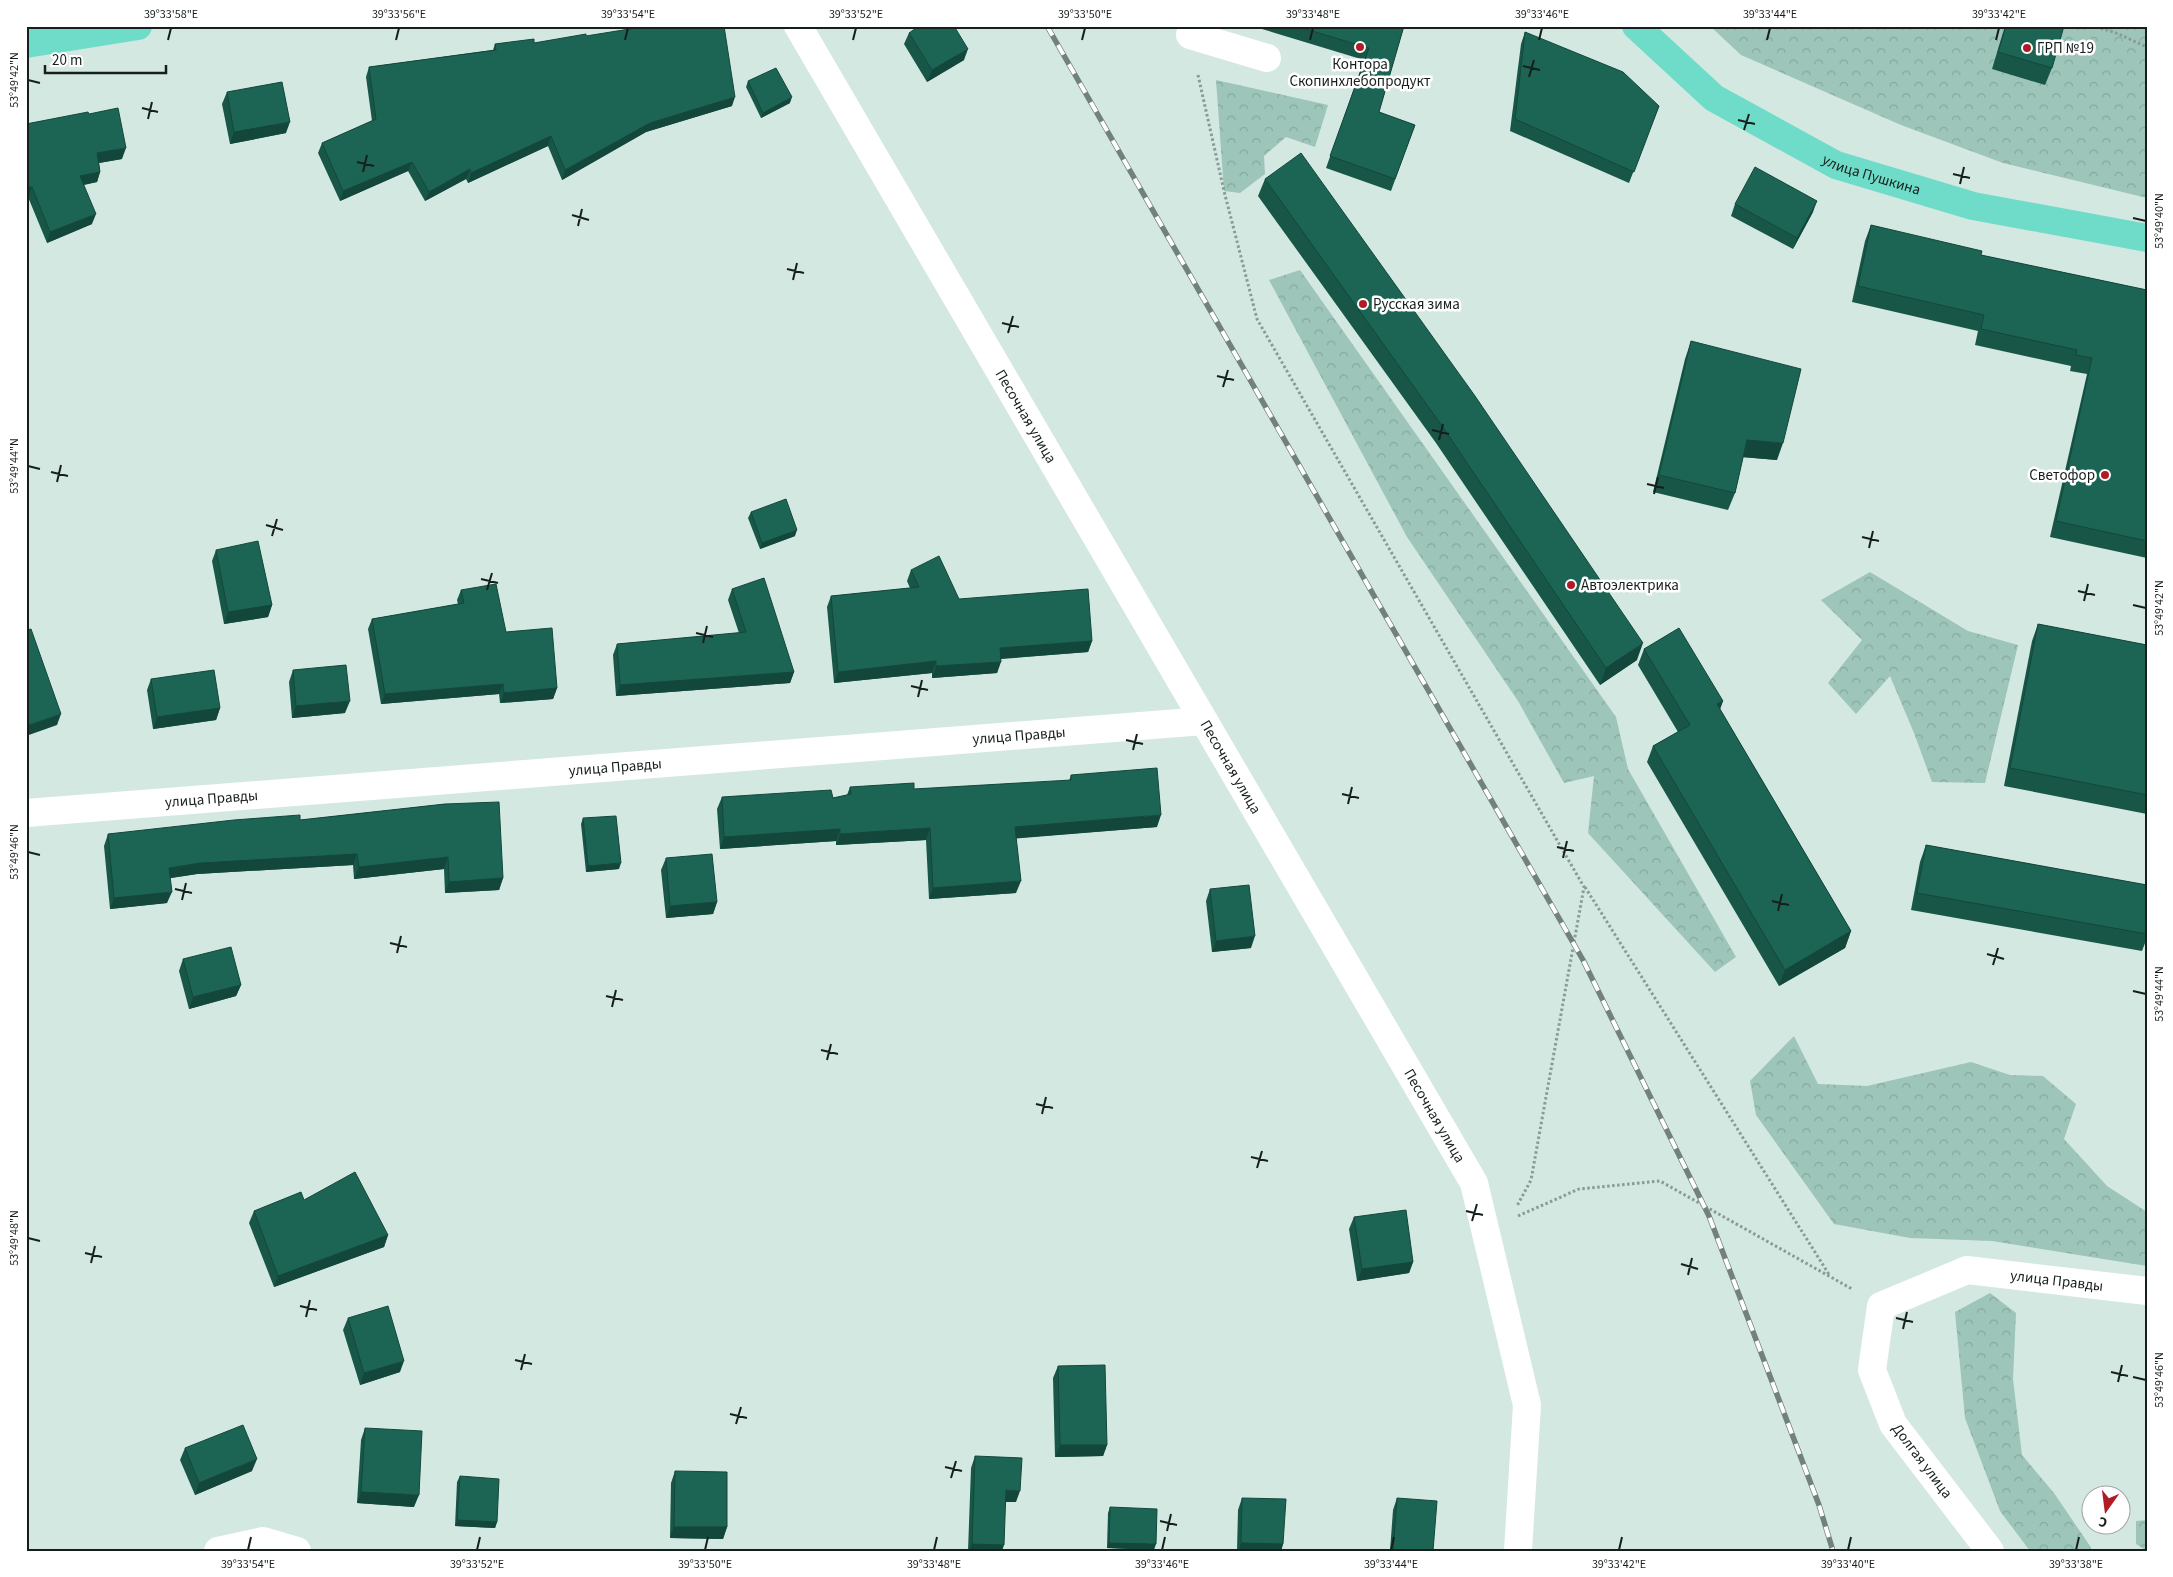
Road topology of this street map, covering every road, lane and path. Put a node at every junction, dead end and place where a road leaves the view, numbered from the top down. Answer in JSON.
{"nodes":[{"id":1,"x":138,"y":26,"type":"edge"},
{"id":2,"x":798,"y":26,"type":"edge"},
{"id":3,"x":1636,"y":26,"type":"edge"},
{"id":4,"x":2091,"y":26,"type":"edge"},
{"id":5,"x":1191,"y":31,"type":"edge"},
{"id":6,"x":26,"y":44,"type":"edge"},
{"id":7,"x":2147,"y":47,"type":"edge"},
{"id":8,"x":1266,"y":58,"type":"dead end"},
{"id":9,"x":2147,"y":238,"type":"edge"},
{"id":10,"x":1204,"y":721,"type":"junction"},
{"id":11,"x":26,"y":813,"type":"edge"},
{"id":12,"x":1584,"y":887,"type":"junction"},
{"id":13,"x":1510,"y":1220,"type":"junction"},
{"id":14,"x":1491,"y":1256,"type":"junction"},
{"id":15,"x":1830,"y":1276,"type":"junction"},
{"id":16,"x":2147,"y":1292,"type":"edge"},
{"id":17,"x":1881,"y":1306,"type":"junction"},
{"id":18,"x":218,"y":1551,"type":"edge"},
{"id":19,"x":297,"y":1551,"type":"edge"},
{"id":20,"x":1518,"y":1551,"type":"edge"},
{"id":21,"x":1990,"y":1551,"type":"edge"}],
"edges":[{"from":1,"to":6,"type":"main road"},
{"from":2,"to":10,"type":"street","name":"Песочная улица"},
{"from":3,"to":9,"type":"main road","name":"улица Пушкина"},
{"from":4,"to":7,"type":"path"},
{"from":5,"to":8,"type":"street"},
{"from":5,"to":12,"type":"path"},
{"from":10,"to":11,"type":"street","name":"улица Правды"},
{"from":10,"to":14,"type":"street","name":"Песочная улица"},
{"from":12,"to":13,"type":"path"},
{"from":12,"to":15,"type":"path"},
{"from":13,"to":14,"type":"path"},
{"from":13,"to":15,"type":"path"},
{"from":14,"to":20,"type":"street","name":"Песочная улица"},
{"from":15,"to":17,"type":"path"},
{"from":16,"to":17,"type":"street","name":"улица Правды"},
{"from":17,"to":21,"type":"street","name":"Долгая улица"},
{"from":18,"to":19,"type":"street"}]}
